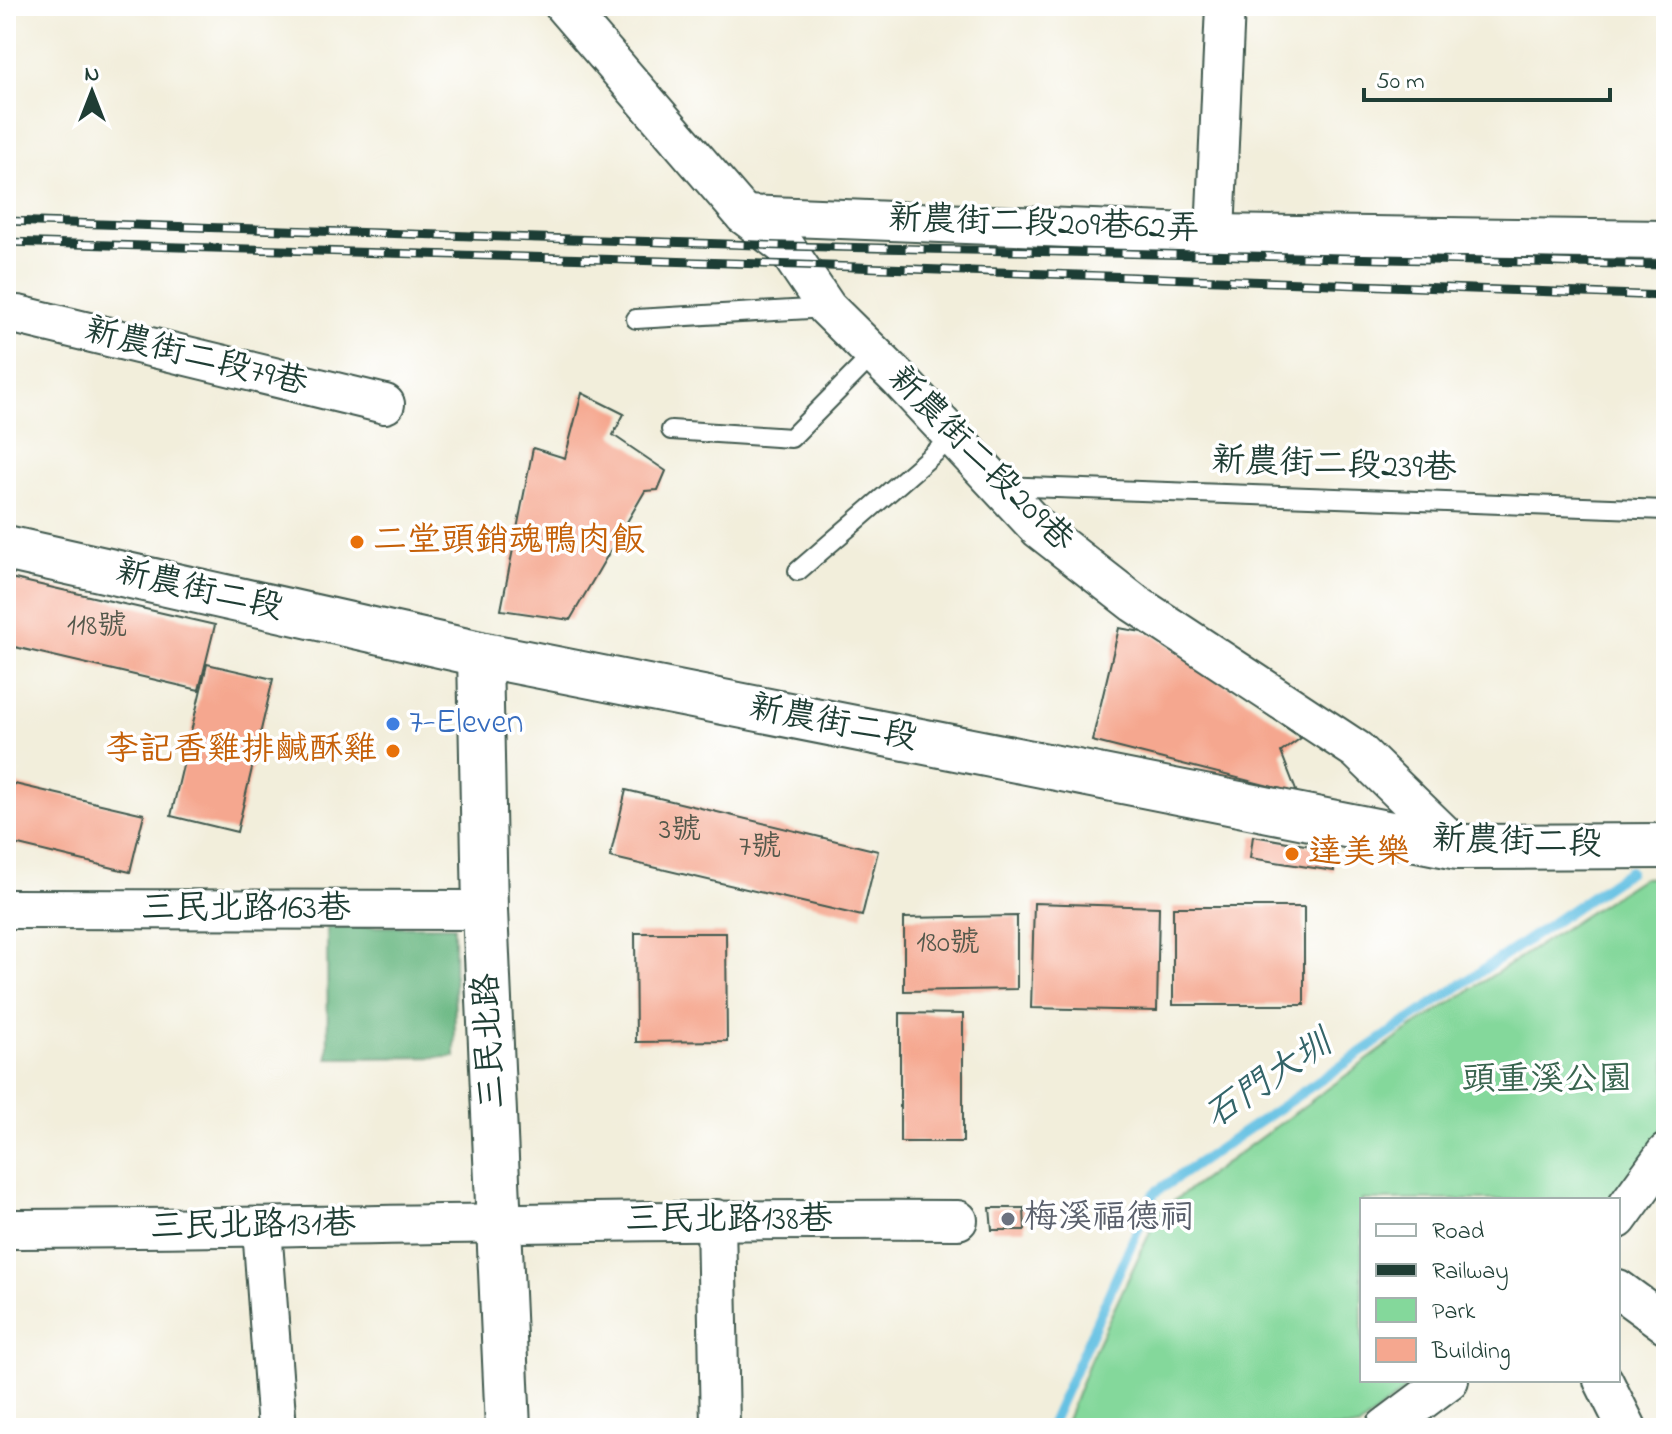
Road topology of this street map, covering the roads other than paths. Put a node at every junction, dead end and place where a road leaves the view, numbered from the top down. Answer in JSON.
{"nodes":[{"id":1,"x":564,"y":6,"type":"edge"},
{"id":2,"x":1225,"y":6,"type":"edge"},
{"id":3,"x":744,"y":215,"type":"junction"},
{"id":4,"x":1215,"y":234,"type":"junction"},
{"id":5,"x":1666,"y":240,"type":"edge"},
{"id":6,"x":827,"y":308,"type":"junction"},
{"id":7,"x":6,"y":315,"type":"edge"},
{"id":8,"x":636,"y":319,"type":"dead end"},
{"id":9,"x":874,"y":354,"type":"junction"},
{"id":10,"x":385,"y":404,"type":"dead end"},
{"id":11,"x":671,"y":430,"type":"dead end"},
{"id":12,"x":953,"y":437,"type":"junction"},
{"id":13,"x":999,"y":486,"type":"junction"},
{"id":14,"x":1666,"y":510,"type":"edge"},
{"id":15,"x":6,"y":548,"type":"edge"},
{"id":16,"x":798,"y":571,"type":"dead end"},
{"id":17,"x":480,"y":654,"type":"junction"},
{"id":18,"x":1666,"y":846,"type":"edge"},
{"id":19,"x":1457,"y":847,"type":"junction"},
{"id":20,"x":6,"y":909,"type":"edge"},
{"id":21,"x":485,"y":910,"type":"junction"},
{"id":22,"x":1666,"y":1153,"type":"edge"},
{"id":23,"x":1620,"y":1216,"type":"edge"},
{"id":24,"x":716,"y":1219,"type":"junction"},
{"id":25,"x":958,"y":1220,"type":"dead end"},
{"id":26,"x":500,"y":1224,"type":"junction"},
{"id":27,"x":262,"y":1228,"type":"junction"},
{"id":28,"x":6,"y":1229,"type":"edge"},
{"id":29,"x":1620,"y":1290,"type":"edge"},
{"id":30,"x":1666,"y":1324,"type":"edge"},
{"id":31,"x":1446,"y":1382,"type":"edge"},
{"id":32,"x":1604,"y":1382,"type":"edge"},
{"id":33,"x":277,"y":1428,"type":"edge"},
{"id":34,"x":508,"y":1428,"type":"edge"},
{"id":35,"x":720,"y":1428,"type":"edge"},
{"id":36,"x":1385,"y":1428,"type":"edge"},
{"id":37,"x":1627,"y":1428,"type":"edge"}],
"edges":[{"from":1,"to":3,"type":"street","name":"新農街二段209巷"},
{"from":2,"to":4,"type":"street","name":"新農街二段209巷62弄"},
{"from":3,"to":4,"type":"street","name":"新農街二段209巷62弄"},
{"from":3,"to":6,"type":"street","name":"新農街二段209巷"},
{"from":4,"to":5,"type":"street"},
{"from":6,"to":8,"type":"lane"},
{"from":6,"to":9,"type":"street","name":"新農街二段209巷"},
{"from":7,"to":10,"type":"street","name":"新農街二段79巷"},
{"from":9,"to":11,"type":"lane"},
{"from":9,"to":12,"type":"street","name":"新農街二段209巷"},
{"from":12,"to":13,"type":"street","name":"新農街二段209巷"},
{"from":12,"to":16,"type":"lane"},
{"from":13,"to":14,"type":"lane","name":"新農街二段239巷"},
{"from":13,"to":19,"type":"street","name":"新農街二段209巷"},
{"from":15,"to":17,"type":"street","name":"新農街二段"},
{"from":17,"to":19,"type":"street","name":"新農街二段"},
{"from":17,"to":21,"type":"street","name":"三民北路"},
{"from":18,"to":19,"type":"street","name":"新農街二段"},
{"from":20,"to":21,"type":"street","name":"三民北路163巷"},
{"from":21,"to":26,"type":"street","name":"三民北路"},
{"from":22,"to":23,"type":"street"},
{"from":24,"to":25,"type":"street","name":"三民北路138巷"},
{"from":24,"to":26,"type":"street","name":"三民北路138巷"},
{"from":24,"to":35,"type":"street"},
{"from":26,"to":27,"type":"street","name":"三民北路131巷"},
{"from":26,"to":34,"type":"street","name":"三民北路"},
{"from":27,"to":28,"type":"street","name":"三民北路131巷"},
{"from":27,"to":33,"type":"street"},
{"from":29,"to":30,"type":"street"},
{"from":31,"to":36,"type":"street"},
{"from":32,"to":37,"type":"street"}]}
